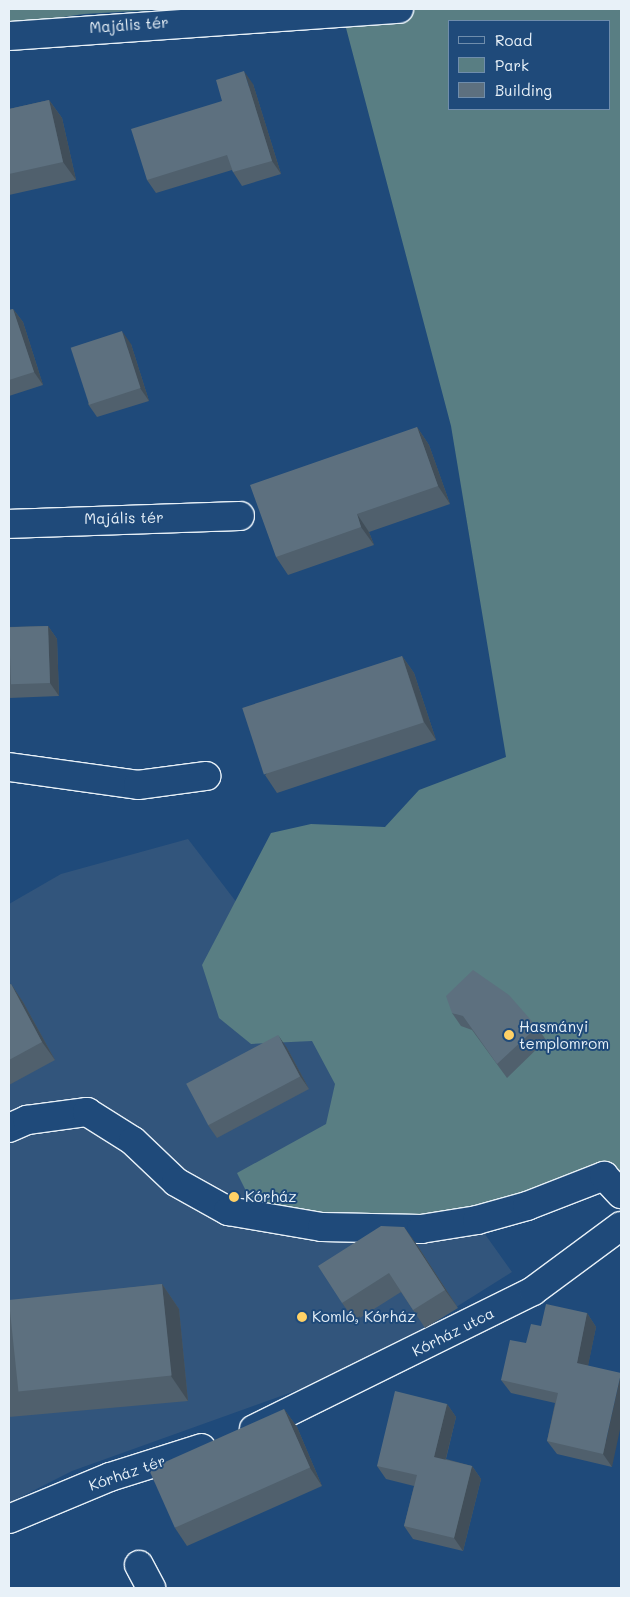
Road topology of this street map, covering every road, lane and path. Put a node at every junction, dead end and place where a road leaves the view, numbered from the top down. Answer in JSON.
{"nodes":[{"id":1,"x":399,"y":9,"type":"edge"},
{"id":2,"x":9,"y":36,"type":"edge"},
{"id":3,"x":240,"y":516,"type":"dead end"},
{"id":4,"x":9,"y":524,"type":"edge"},
{"id":5,"x":9,"y":767,"type":"edge"},
{"id":6,"x":206,"y":776,"type":"dead end"},
{"id":7,"x":9,"y":1128,"type":"edge"},
{"id":8,"x":621,"y":1194,"type":"edge"},
{"id":9,"x":621,"y":1226,"type":"edge"},
{"id":10,"x":276,"y":1420,"type":"joint"},
{"id":11,"x":9,"y":1519,"type":"edge"}],
"edges":[{"from":1,"to":2,"type":"street","name":"Majális tér"},
{"from":3,"to":4,"type":"street","name":"Majális tér"},
{"from":5,"to":6,"type":"street"},
{"from":7,"to":8,"type":"street"},
{"from":9,"to":10,"type":"street","name":"Kórház utca"},
{"from":10,"to":11,"type":"street","name":"Kórház tér"}]}
